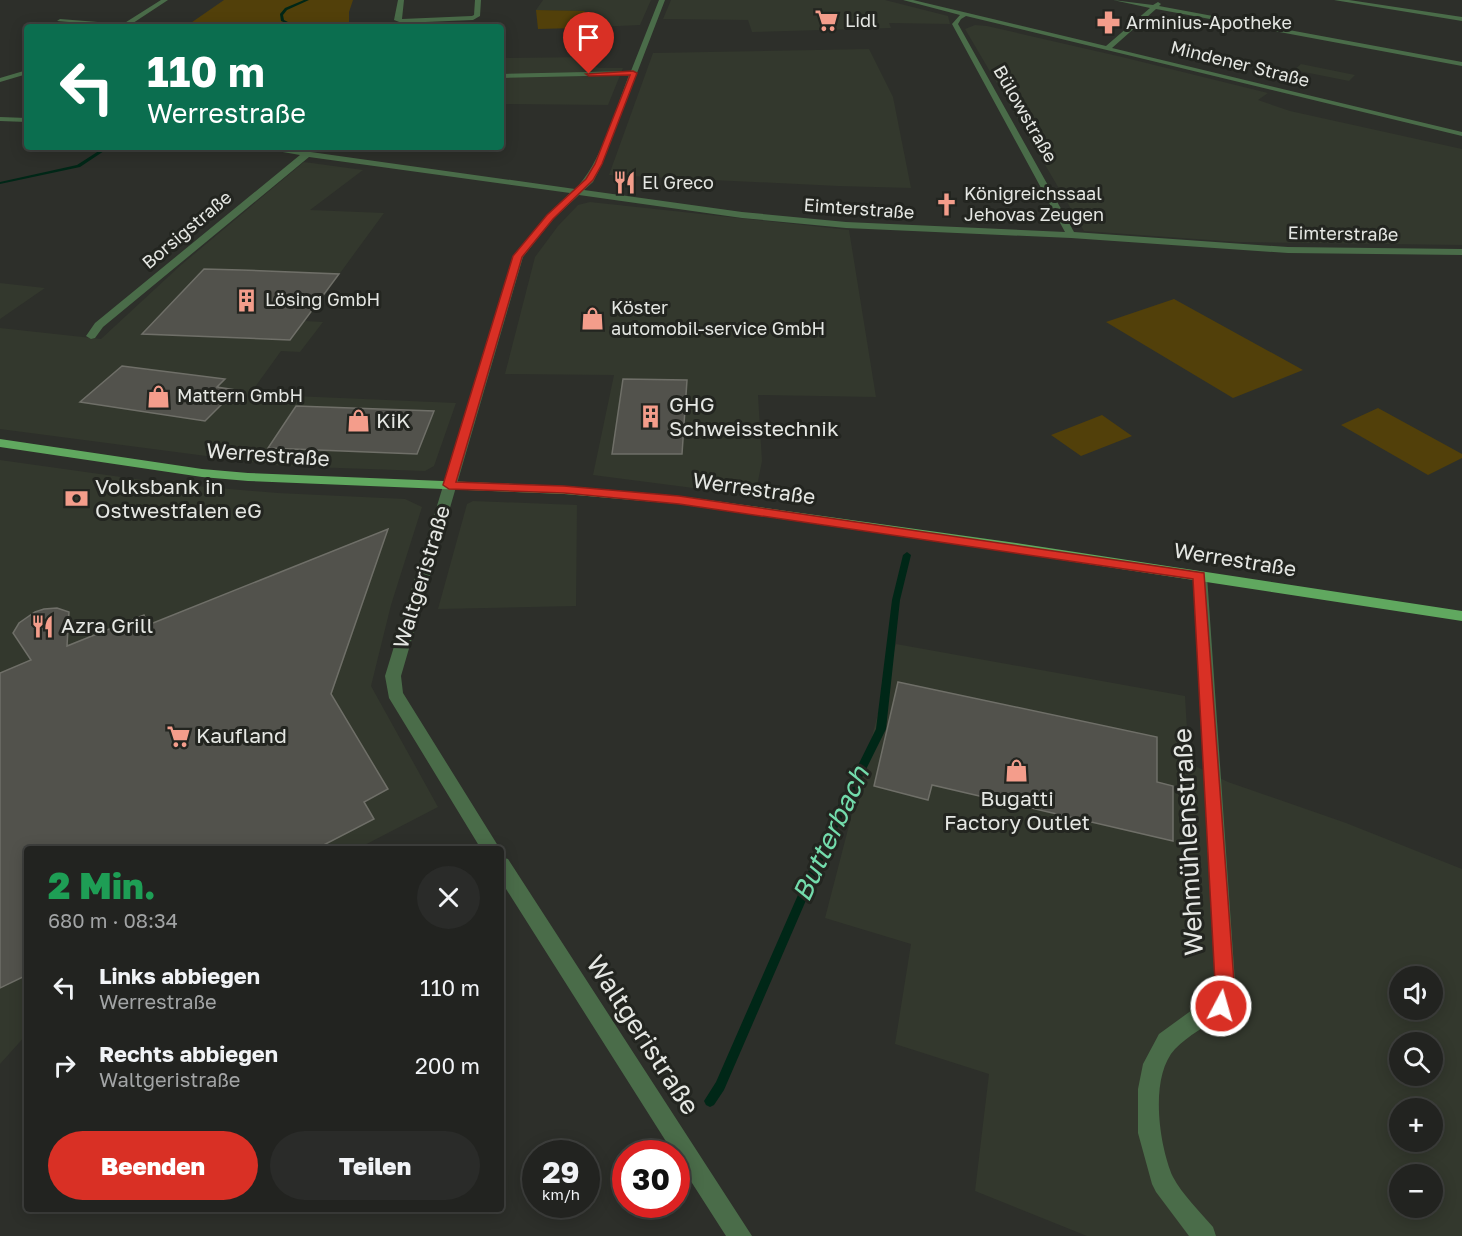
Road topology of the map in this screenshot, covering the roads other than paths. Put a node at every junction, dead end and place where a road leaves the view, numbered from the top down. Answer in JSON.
{"nodes":[{"id":1,"x":165,"y":0,"type":"edge"},
{"id":2,"x":400,"y":0,"type":"edge"},
{"id":3,"x":478,"y":0,"type":"edge"},
{"id":4,"x":662,"y":0,"type":"edge"},
{"id":5,"x":906,"y":0,"type":"edge"},
{"id":6,"x":1116,"y":0,"type":"edge"},
{"id":7,"x":1163,"y":0,"type":"edge"},
{"id":8,"x":1337,"y":0,"type":"edge"},
{"id":9,"x":1153,"y":7,"type":"junction"},
{"id":10,"x":966,"y":14,"type":"junction"},
{"id":11,"x":1462,"y":19,"type":"edge"},
{"id":12,"x":60,"y":21,"type":"dead end"},
{"id":13,"x":98,"y":24,"type":"edge"},
{"id":14,"x":127,"y":24,"type":"edge"},
{"id":15,"x":1108,"y":48,"type":"junction"},
{"id":16,"x":1462,"y":64,"type":"edge"},
{"id":17,"x":24,"y":73,"type":"edge"},
{"id":18,"x":633,"y":73,"type":"junction"},
{"id":19,"x":504,"y":76,"type":"edge"},
{"id":20,"x":0,"y":80,"type":"edge"},
{"id":21,"x":0,"y":119,"type":"edge"},
{"id":22,"x":24,"y":120,"type":"edge"},
{"id":23,"x":1462,"y":134,"type":"edge"},
{"id":24,"x":279,"y":150,"type":"edge"},
{"id":25,"x":307,"y":154,"type":"junction"},
{"id":26,"x":576,"y":192,"type":"junction"},
{"id":27,"x":1071,"y":236,"type":"junction"},
{"id":28,"x":1462,"y":252,"type":"edge"},
{"id":29,"x":91,"y":336,"type":"dead end"},
{"id":30,"x":0,"y":443,"type":"edge"},
{"id":31,"x":449,"y":485,"type":"junction"},
{"id":32,"x":1200,"y":576,"type":"junction"},
{"id":33,"x":1462,"y":615,"type":"edge"},
{"id":34,"x":489,"y":846,"type":"edge"},
{"id":35,"x":504,"y":870,"type":"edge"},
{"id":36,"x":740,"y":1236,"type":"edge"},
{"id":37,"x":1204,"y":1236,"type":"edge"}],
"edges":[{"from":1,"to":14,"type":"street"},
{"from":2,"to":3,"type":"street"},
{"from":4,"to":18,"type":"street","name":"Waltgeristraße"},
{"from":5,"to":10,"type":"street","name":"Mindener Straße"},
{"from":6,"to":9,"type":"street"},
{"from":7,"to":9,"type":"street"},
{"from":8,"to":11,"type":"street"},
{"from":9,"to":15,"type":"street"},
{"from":9,"to":16,"type":"street"},
{"from":10,"to":15,"type":"street","name":"Mindener Straße"},
{"from":10,"to":27,"type":"street","name":"Bülowstraße"},
{"from":12,"to":13,"type":"street"},
{"from":15,"to":23,"type":"street","name":"Mindener Straße"},
{"from":17,"to":20,"type":"street"},
{"from":18,"to":19,"type":"street"},
{"from":18,"to":26,"type":"street","name":"Waltgeristraße"},
{"from":21,"to":22,"type":"street"},
{"from":24,"to":25,"type":"street","name":"Eimterstraße"},
{"from":25,"to":26,"type":"street","name":"Eimterstraße"},
{"from":25,"to":29,"type":"street","name":"Borsigstraße"},
{"from":26,"to":27,"type":"street","name":"Eimterstraße"},
{"from":26,"to":31,"type":"street","name":"Waltgeristraße"},
{"from":27,"to":28,"type":"street","name":"Eimterstraße"},
{"from":30,"to":31,"type":"main road","name":"Werrestraße"},
{"from":31,"to":32,"type":"main road","name":"Werrestraße"},
{"from":31,"to":34,"type":"street","name":"Waltgeristraße"},
{"from":32,"to":33,"type":"main road","name":"Werrestraße"},
{"from":32,"to":37,"type":"street","name":"Wehmühlenstraße"},
{"from":35,"to":36,"type":"street","name":"Waltgeristraße"}]}
